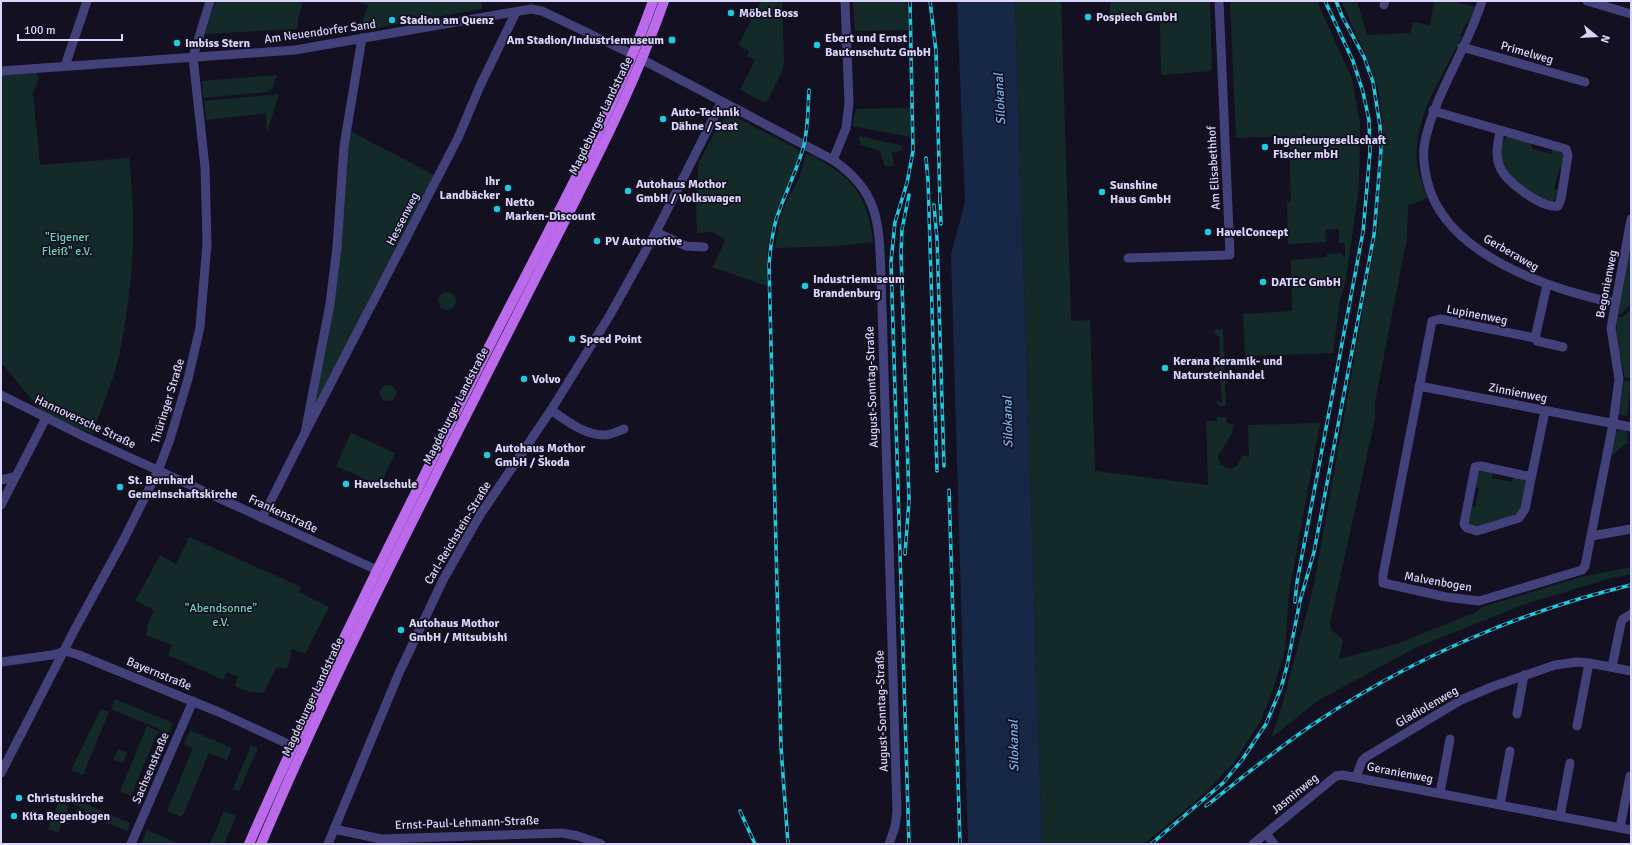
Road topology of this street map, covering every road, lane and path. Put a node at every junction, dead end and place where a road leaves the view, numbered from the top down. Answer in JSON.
{"nodes":[{"id":1,"x":87,"y":1,"type":"edge"},
{"id":2,"x":210,"y":1,"type":"edge"},
{"id":3,"x":652,"y":1,"type":"edge"},
{"id":4,"x":664,"y":1,"type":"edge"},
{"id":5,"x":845,"y":1,"type":"edge"},
{"id":6,"x":1219,"y":1,"type":"edge"},
{"id":7,"x":1482,"y":1,"type":"edge"},
{"id":8,"x":1587,"y":1,"type":"edge"},
{"id":9,"x":516,"y":12,"type":"junction"},
{"id":10,"x":1631,"y":14,"type":"edge"},
{"id":11,"x":362,"y":38,"type":"junction"},
{"id":12,"x":1462,"y":47,"type":"junction"},
{"id":13,"x":632,"y":54,"type":"junction"},
{"id":14,"x":193,"y":57,"type":"junction"},
{"id":15,"x":643,"y":60,"type":"junction"},
{"id":16,"x":65,"y":66,"type":"junction"},
{"id":17,"x":1,"y":71,"type":"edge"},
{"id":18,"x":1585,"y":82,"type":"dead end"},
{"id":19,"x":721,"y":103,"type":"junction"},
{"id":20,"x":1433,"y":110,"type":"junction"},
{"id":21,"x":1500,"y":131,"type":"junction"},
{"id":22,"x":833,"y":160,"type":"junction"},
{"id":23,"x":1631,"y":219,"type":"edge"},
{"id":24,"x":656,"y":232,"type":"junction"},
{"id":25,"x":704,"y":247,"type":"dead end"},
{"id":26,"x":1128,"y":258,"type":"dead end"},
{"id":27,"x":1547,"y":285,"type":"junction"},
{"id":28,"x":1615,"y":303,"type":"junction"},
{"id":29,"x":1535,"y":338,"type":"junction"},
{"id":30,"x":1563,"y":347,"type":"dead end"},
{"id":31,"x":1419,"y":386,"type":"junction"},
{"id":32,"x":1,"y":395,"type":"edge"},
{"id":33,"x":551,"y":410,"type":"junction"},
{"id":34,"x":1545,"y":411,"type":"junction"},
{"id":35,"x":46,"y":418,"type":"junction"},
{"id":36,"x":1613,"y":424,"type":"junction"},
{"id":37,"x":1631,"y":427,"type":"edge"},
{"id":38,"x":624,"y":429,"type":"dead end"},
{"id":39,"x":305,"y":433,"type":"junction"},
{"id":40,"x":158,"y":471,"type":"junction"},
{"id":41,"x":1532,"y":474,"type":"junction"},
{"id":42,"x":14,"y":477,"type":"junction"},
{"id":43,"x":1,"y":480,"type":"edge"},
{"id":44,"x":1,"y":504,"type":"edge"},
{"id":45,"x":262,"y":518,"type":"junction"},
{"id":46,"x":1631,"y":529,"type":"edge"},
{"id":47,"x":1592,"y":536,"type":"junction"},
{"id":48,"x":377,"y":570,"type":"junction"},
{"id":49,"x":1631,"y":614,"type":"edge"},
{"id":50,"x":62,"y":653,"type":"junction"},
{"id":51,"x":1,"y":662,"type":"edge"},
{"id":52,"x":1589,"y":663,"type":"junction"},
{"id":53,"x":1612,"y":667,"type":"junction"},
{"id":54,"x":1631,"y":671,"type":"edge"},
{"id":55,"x":1524,"y":675,"type":"junction"},
{"id":56,"x":193,"y":701,"type":"junction"},
{"id":57,"x":1517,"y":714,"type":"dead end"},
{"id":58,"x":1577,"y":726,"type":"dead end"},
{"id":59,"x":1450,"y":739,"type":"dead end"},
{"id":60,"x":292,"y":746,"type":"junction"},
{"id":61,"x":302,"y":750,"type":"junction"},
{"id":62,"x":1510,"y":751,"type":"dead end"},
{"id":63,"x":1570,"y":763,"type":"dead end"},
{"id":64,"x":1,"y":773,"type":"edge"},
{"id":65,"x":1630,"y":776,"type":"edge"},
{"id":66,"x":1356,"y":777,"type":"junction"},
{"id":67,"x":1440,"y":793,"type":"junction"},
{"id":68,"x":1500,"y":805,"type":"junction"},
{"id":69,"x":1560,"y":816,"type":"junction"},
{"id":70,"x":1620,"y":828,"type":"junction"},
{"id":71,"x":334,"y":829,"type":"junction"},
{"id":72,"x":1631,"y":830,"type":"edge"},
{"id":73,"x":1266,"y":834,"type":"junction"},
{"id":74,"x":596,"y":843,"type":"edge"},
{"id":75,"x":131,"y":844,"type":"edge"},
{"id":76,"x":249,"y":844,"type":"edge"},
{"id":77,"x":261,"y":844,"type":"edge"},
{"id":78,"x":328,"y":844,"type":"edge"},
{"id":79,"x":889,"y":844,"type":"edge"},
{"id":80,"x":1253,"y":844,"type":"edge"},
{"id":81,"x":1274,"y":844,"type":"edge"}],
"edges":[{"from":1,"to":16,"type":"street"},
{"from":2,"to":14,"type":"street","name":"Thüringer Straße"},
{"from":3,"to":13,"type":"main road","name":"Magdeburger Landstraße"},
{"from":4,"to":15,"type":"main road","name":"Magdeburger Landstraße"},
{"from":5,"to":22,"type":"street"},
{"from":6,"to":26,"type":"street","name":"Am Elisabethhof"},
{"from":7,"to":12,"type":"street","name":"Gerberaweg"},
{"from":8,"to":10,"type":"street"},
{"from":9,"to":11,"type":"street","name":"Am Neuendorfer Sand"},
{"from":9,"to":13,"type":"street","name":"Am Neuendorfer Sand"},
{"from":9,"to":39,"type":"street","name":"Hessenweg"},
{"from":11,"to":14,"type":"street","name":"Am Neuendorfer Sand"},
{"from":11,"to":39,"type":"street","name":"Hessenweg"},
{"from":12,"to":18,"type":"street","name":"Primelweg"},
{"from":12,"to":20,"type":"street","name":"Gerberaweg"},
{"from":13,"to":15,"type":"main road"},
{"from":13,"to":48,"type":"main road","name":"Magdeburger Landstraße"},
{"from":14,"to":16,"type":"street","name":"Am Neuendorfer Sand"},
{"from":14,"to":40,"type":"street","name":"Thüringer Straße"},
{"from":15,"to":19,"type":"street","name":"August-Sonntag-Straße"},
{"from":15,"to":61,"type":"main road","name":"Magdeburger Landstraße"},
{"from":16,"to":17,"type":"street","name":"Am Neuendorfer Sand"},
{"from":19,"to":22,"type":"street","name":"August-Sonntag-Straße"},
{"from":19,"to":24,"type":"street","name":"Carl-Reichstein-Straße"},
{"from":20,"to":21,"type":"street"},
{"from":20,"to":27,"type":"street","name":"Gerberaweg"},
{"from":21,"to":21,"type":"street"},
{"from":22,"to":79,"type":"street","name":"August-Sonntag-Straße"},
{"from":23,"to":28,"type":"street","name":"Begonienweg"},
{"from":24,"to":25,"type":"street"},
{"from":24,"to":33,"type":"street","name":"Carl-Reichstein-Straße"},
{"from":27,"to":28,"type":"street","name":"Gerberaweg"},
{"from":27,"to":29,"type":"street"},
{"from":28,"to":36,"type":"street","name":"Begonienweg"},
{"from":29,"to":30,"type":"street","name":"Lupinenweg"},
{"from":29,"to":31,"type":"street","name":"Lupinenweg"},
{"from":31,"to":34,"type":"street","name":"Zinnienweg"},
{"from":31,"to":47,"type":"street","name":"Malvenbogen"},
{"from":32,"to":35,"type":"street","name":"Hannoversche Straße"},
{"from":33,"to":38,"type":"street"},
{"from":33,"to":71,"type":"street","name":"Carl-Reichstein-Straße"},
{"from":34,"to":36,"type":"street","name":"Zinnienweg"},
{"from":34,"to":41,"type":"street"},
{"from":35,"to":40,"type":"street","name":"Hannoversche Straße"},
{"from":35,"to":42,"type":"street"},
{"from":36,"to":37,"type":"street","name":"Zinnienweg"},
{"from":36,"to":47,"type":"street","name":"Malvenbogen"},
{"from":39,"to":45,"type":"street","name":"Hessenweg"},
{"from":40,"to":45,"type":"street","name":"Frankenstraße"},
{"from":40,"to":50,"type":"street","name":"Thüringer Straße"},
{"from":41,"to":41,"type":"street"},
{"from":42,"to":43,"type":"street"},
{"from":42,"to":44,"type":"street"},
{"from":45,"to":48,"type":"street","name":"Frankenstraße"},
{"from":46,"to":47,"type":"street"},
{"from":48,"to":60,"type":"main road","name":"Magdeburger Landstraße"},
{"from":49,"to":53,"type":"street"},
{"from":50,"to":51,"type":"street","name":"Bayernstraße"},
{"from":50,"to":56,"type":"street","name":"Bayernstraße"},
{"from":50,"to":64,"type":"street","name":"Thüringer Straße"},
{"from":52,"to":53,"type":"street","name":"Gladiolenweg"},
{"from":52,"to":55,"type":"street","name":"Gladiolenweg"},
{"from":52,"to":58,"type":"street"},
{"from":53,"to":54,"type":"street","name":"Gladiolenweg"},
{"from":55,"to":57,"type":"street"},
{"from":55,"to":66,"type":"street","name":"Gladiolenweg"},
{"from":56,"to":60,"type":"street","name":"Bayernstraße"},
{"from":56,"to":75,"type":"street","name":"Sachsenstraße"},
{"from":59,"to":67,"type":"street","name":"Geranienweg"},
{"from":60,"to":61,"type":"street","name":"Bayernstraße"},
{"from":60,"to":76,"type":"main road","name":"Magdeburger Landstraße"},
{"from":61,"to":77,"type":"main road","name":"Magdeburger Landstraße"},
{"from":62,"to":68,"type":"street"},
{"from":63,"to":69,"type":"street"},
{"from":65,"to":70,"type":"street"},
{"from":66,"to":67,"type":"street","name":"Geranienweg"},
{"from":66,"to":73,"type":"street","name":"Jasminweg"},
{"from":67,"to":68,"type":"street","name":"Geranienweg"},
{"from":68,"to":69,"type":"street","name":"Geranienweg"},
{"from":69,"to":70,"type":"street","name":"Geranienweg"},
{"from":70,"to":72,"type":"street","name":"Geranienweg"},
{"from":71,"to":74,"type":"street","name":"Ernst-Paul-Lehmann-Straße"},
{"from":71,"to":78,"type":"street","name":"Carl-Reichstein-Straße"},
{"from":73,"to":80,"type":"street","name":"Jasminweg"},
{"from":73,"to":81,"type":"street"}]}
